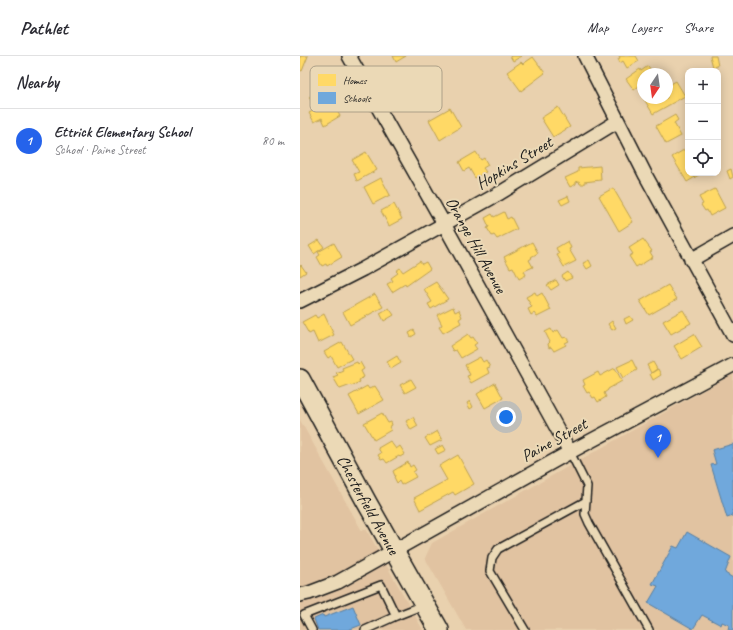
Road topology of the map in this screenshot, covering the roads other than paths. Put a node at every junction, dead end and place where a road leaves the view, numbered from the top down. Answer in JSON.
{"nodes":[{"id":1,"x":349,"y":56,"type":"edge"},
{"id":2,"x":585,"y":56,"type":"edge"},
{"id":3,"x":355,"y":66,"type":"edge"},
{"id":4,"x":381,"y":112,"type":"edge"},
{"id":5,"x":618,"y":121,"type":"junction"},
{"id":6,"x":444,"y":224,"type":"junction"},
{"id":7,"x":733,"y":236,"type":"edge"},
{"id":8,"x":691,"y":260,"type":"junction"},
{"id":9,"x":300,"y":301,"type":"edge"},
{"id":10,"x":733,"y":335,"type":"edge"},
{"id":11,"x":733,"y":365,"type":"edge"},
{"id":12,"x":300,"y":379,"type":"edge"},
{"id":13,"x":570,"y":452,"type":"junction"},
{"id":14,"x":586,"y":501,"type":"junction"},
{"id":15,"x":394,"y":551,"type":"junction"},
{"id":16,"x":300,"y":595,"type":"edge"},
{"id":17,"x":425,"y":605,"type":"junction"},
{"id":18,"x":396,"y":616,"type":"junction"},
{"id":19,"x":312,"y":630,"type":"edge"},
{"id":20,"x":365,"y":630,"type":"edge"},
{"id":21,"x":439,"y":630,"type":"edge"},
{"id":22,"x":525,"y":630,"type":"edge"},
{"id":23,"x":649,"y":630,"type":"edge"}],
"edges":[{"from":1,"to":3,"type":"street","name":"Orange Hill Avenue"},
{"from":2,"to":5,"type":"street"},
{"from":4,"to":6,"type":"street","name":"Orange Hill Avenue"},
{"from":5,"to":6,"type":"street","name":"Hopkins Street"},
{"from":5,"to":8,"type":"street"},
{"from":6,"to":9,"type":"street","name":"Hopkins Street"},
{"from":6,"to":13,"type":"street","name":"Orange Hill Avenue"},
{"from":7,"to":8,"type":"street"},
{"from":8,"to":10,"type":"street"},
{"from":11,"to":13,"type":"street","name":"Paine Street"},
{"from":12,"to":15,"type":"main road","name":"Chesterfield Avenue"},
{"from":13,"to":14,"type":"lane"},
{"from":13,"to":15,"type":"street","name":"Paine Street"},
{"from":14,"to":22,"type":"lane"},
{"from":14,"to":23,"type":"lane"},
{"from":15,"to":16,"type":"street","name":"Paine Street"},
{"from":15,"to":17,"type":"main road","name":"Chesterfield Avenue"},
{"from":17,"to":18,"type":"lane"},
{"from":17,"to":21,"type":"main road","name":"Chesterfield Avenue"},
{"from":18,"to":19,"type":"lane"},
{"from":18,"to":20,"type":"lane"}]}
